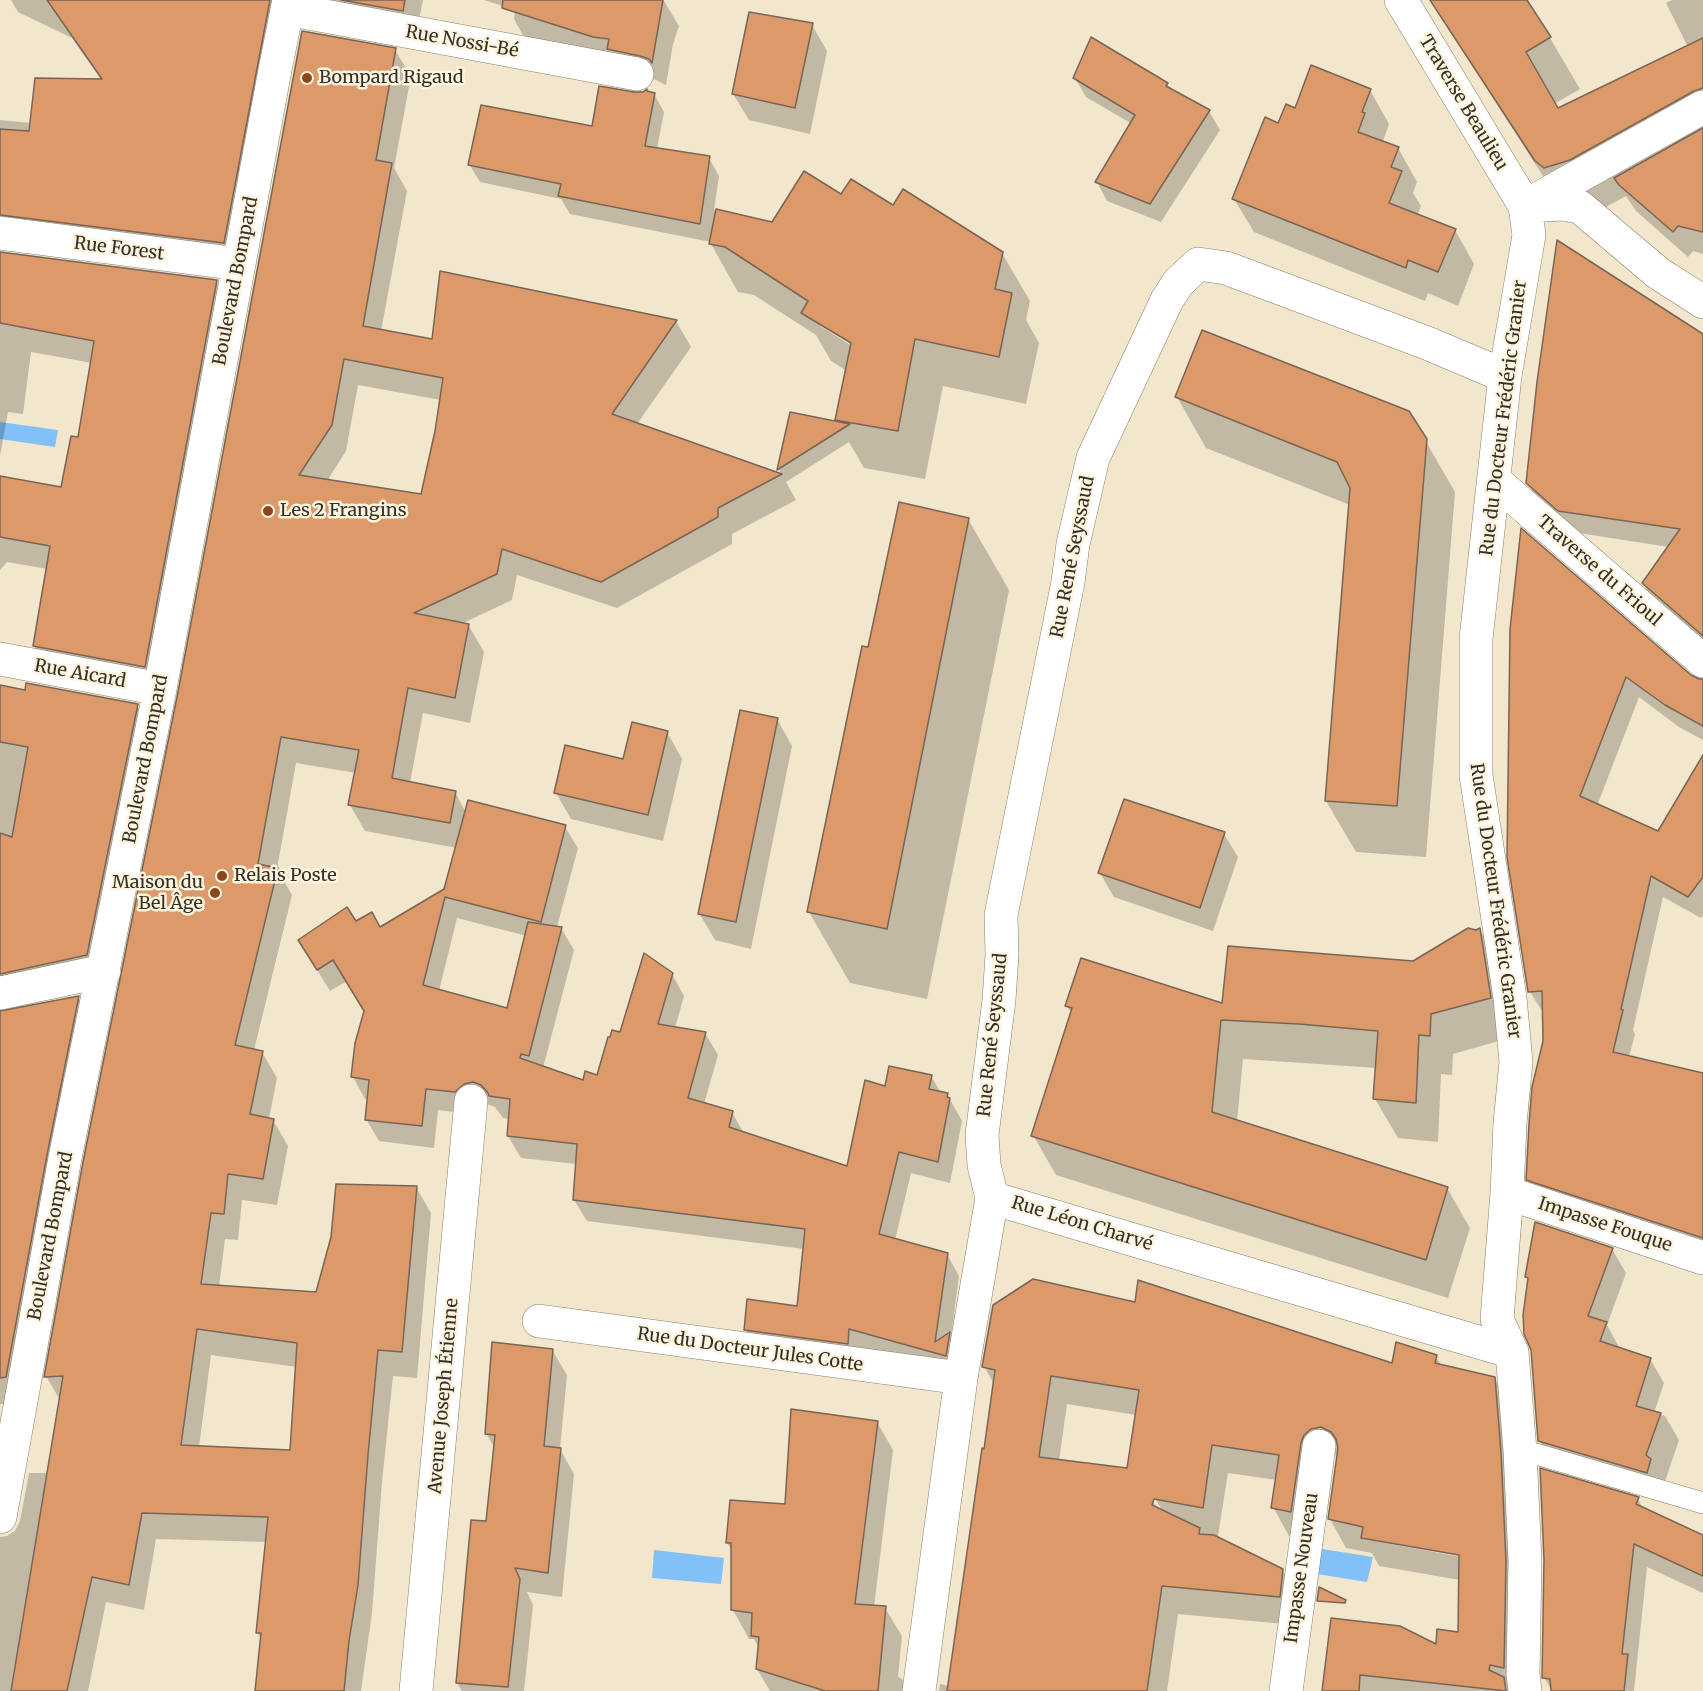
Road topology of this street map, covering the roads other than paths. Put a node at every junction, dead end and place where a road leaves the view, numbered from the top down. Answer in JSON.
{"nodes":[{"id":1,"x":1401,"y":0,"type":"edge"},
{"id":2,"x":288,"y":5,"type":"edge"},
{"id":3,"x":637,"y":74,"type":"dead end"},
{"id":4,"x":1703,"y":107,"type":"edge"},
{"id":5,"x":1525,"y":206,"type":"junction"},
{"id":6,"x":0,"y":233,"type":"edge"},
{"id":7,"x":239,"y":264,"type":"junction"},
{"id":8,"x":1703,"y":302,"type":"edge"},
{"id":9,"x":1506,"y":376,"type":"junction"},
{"id":10,"x":1494,"y":480,"type":"junction"},
{"id":11,"x":0,"y":659,"type":"edge"},
{"id":12,"x":1703,"y":661,"type":"edge"},
{"id":13,"x":160,"y":688,"type":"junction"},
{"id":14,"x":104,"y":971,"type":"junction"},
{"id":15,"x":0,"y":993,"type":"edge"},
{"id":16,"x":471,"y":1101,"type":"dead end"},
{"id":17,"x":1508,"y":1193,"type":"junction"},
{"id":18,"x":992,"y":1198,"type":"junction"},
{"id":19,"x":1703,"y":1258,"type":"edge"},
{"id":20,"x":538,"y":1321,"type":"dead end"},
{"id":21,"x":1512,"y":1352,"type":"junction"},
{"id":22,"x":961,"y":1378,"type":"junction"},
{"id":23,"x":1319,"y":1446,"type":"dead end"},
{"id":24,"x":1520,"y":1451,"type":"junction"},
{"id":25,"x":1703,"y":1503,"type":"edge"},
{"id":26,"x":0,"y":1517,"type":"edge"},
{"id":27,"x":416,"y":1691,"type":"edge"},
{"id":28,"x":919,"y":1691,"type":"edge"},
{"id":29,"x":1286,"y":1691,"type":"edge"},
{"id":30,"x":1525,"y":1691,"type":"edge"}],
"edges":[{"from":1,"to":5,"type":"street","name":"Traverse Beaulieu"},
{"from":2,"to":3,"type":"street","name":"Rue Nossi-Bé"},
{"from":2,"to":7,"type":"street","name":"Boulevard Bompard"},
{"from":4,"to":5,"type":"street"},
{"from":5,"to":8,"type":"street"},
{"from":5,"to":9,"type":"street","name":"Rue du Docteur Frédéric Granier"},
{"from":6,"to":7,"type":"street","name":"Rue Forest"},
{"from":7,"to":13,"type":"street","name":"Boulevard Bompard"},
{"from":9,"to":10,"type":"street","name":"Rue du Docteur Frédéric Granier"},
{"from":9,"to":18,"type":"street","name":"Rue René Seyssaud"},
{"from":10,"to":12,"type":"street","name":"Traverse du Frioul"},
{"from":10,"to":17,"type":"street","name":"Rue du Docteur Frédéric Granier"},
{"from":11,"to":13,"type":"street","name":"Rue Aicard"},
{"from":13,"to":14,"type":"street","name":"Boulevard Bompard"},
{"from":14,"to":15,"type":"street"},
{"from":14,"to":26,"type":"street","name":"Boulevard Bompard"},
{"from":16,"to":27,"type":"street","name":"Avenue Joseph Étienne"},
{"from":17,"to":19,"type":"street","name":"Impasse Fouque"},
{"from":17,"to":21,"type":"street","name":"Rue du Docteur Frédéric Granier"},
{"from":18,"to":21,"type":"street","name":"Rue Léon Charvé"},
{"from":18,"to":22,"type":"street","name":"Rue Léon Charvé"},
{"from":20,"to":22,"type":"street","name":"Rue du Docteur Jules Cotte"},
{"from":21,"to":24,"type":"street","name":"Rue du Docteur Frédéric Granier"},
{"from":22,"to":28,"type":"street","name":"Rue Léon Charvé"},
{"from":23,"to":29,"type":"street","name":"Impasse Nouveau"},
{"from":24,"to":25,"type":"lane"},
{"from":24,"to":30,"type":"street","name":"Rue du Docteur Frédéric Granier"}]}
